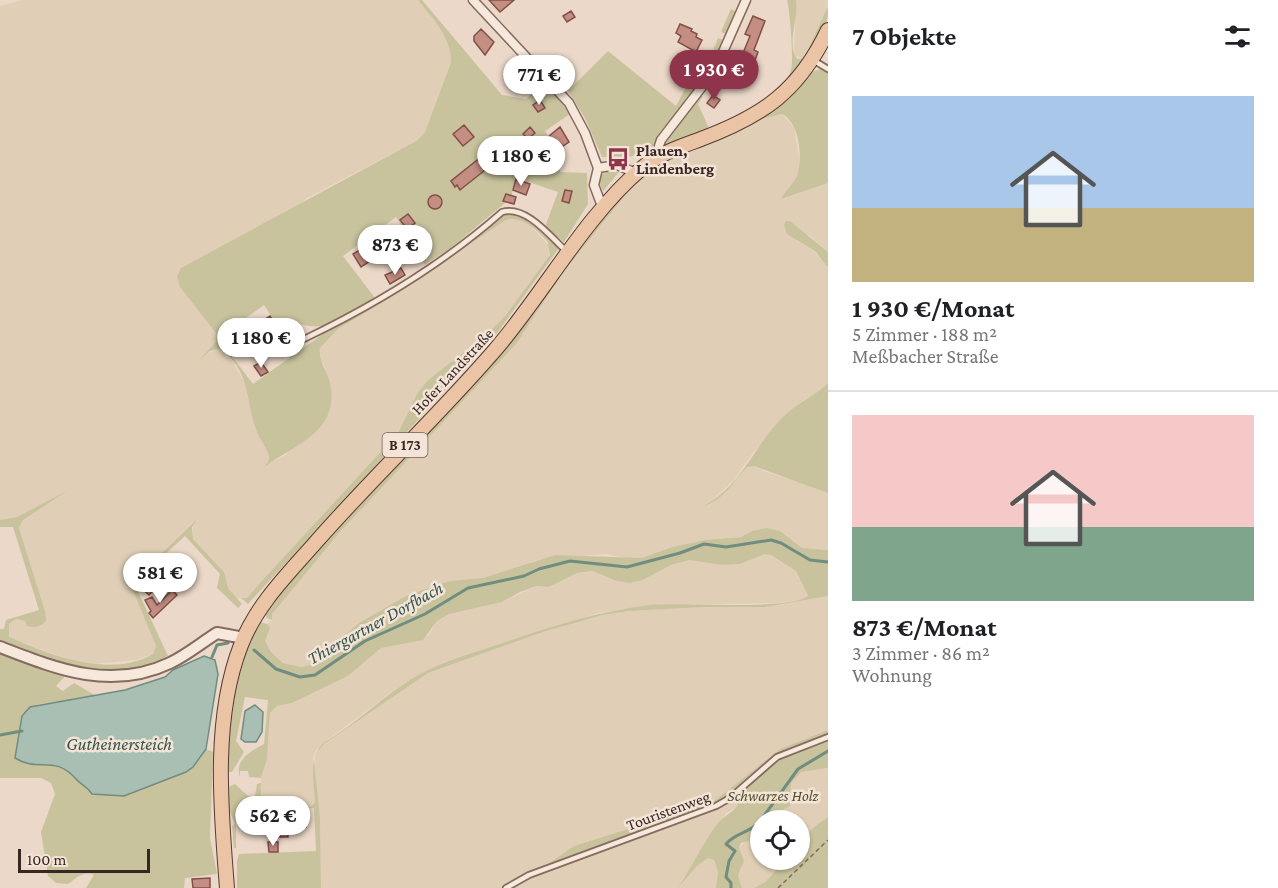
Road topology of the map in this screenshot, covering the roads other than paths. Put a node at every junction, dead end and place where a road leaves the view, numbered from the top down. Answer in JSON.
{"nodes":[{"id":1,"x":473,"y":0,"type":"edge"},
{"id":2,"x":746,"y":0,"type":"edge"},
{"id":3,"x":828,"y":30,"type":"edge"},
{"id":4,"x":813,"y":60,"type":"junction"},
{"id":5,"x":828,"y":69,"type":"edge"},
{"id":6,"x":661,"y":154,"type":"junction"},
{"id":7,"x":597,"y":168,"type":"junction"},
{"id":8,"x":636,"y":173,"type":"junction"},
{"id":9,"x":604,"y":209,"type":"junction"},
{"id":10,"x":568,"y":253,"type":"junction"},
{"id":11,"x":304,"y":339,"type":"dead end"},
{"id":12,"x":244,"y":638,"type":"junction"},
{"id":13,"x":0,"y":647,"type":"edge"},
{"id":14,"x":828,"y":737,"type":"edge"},
{"id":15,"x":227,"y":888,"type":"edge"},
{"id":16,"x":506,"y":888,"type":"edge"}],
"edges":[{"from":1,"to":7,"type":"street"},
{"from":2,"to":6,"type":"street"},
{"from":3,"to":4,"type":"main road","name":"Hofer Landstraße","number":"B 173"},
{"from":4,"to":5,"type":"lane"},
{"from":4,"to":6,"type":"main road","name":"Hofer Landstraße","number":"B 173"},
{"from":6,"to":8,"type":"main road","name":"Hofer Landstraße","number":"B 173"},
{"from":7,"to":8,"type":"street"},
{"from":7,"to":9,"type":"street"},
{"from":8,"to":9,"type":"main road","name":"Hofer Landstraße","number":"B 173"},
{"from":9,"to":10,"type":"main road","name":"Hofer Landstraße","number":"B 173"},
{"from":10,"to":11,"type":"lane"},
{"from":10,"to":12,"type":"main road","name":"Hofer Landstraße","number":"B 173"},
{"from":12,"to":13,"type":"street"},
{"from":12,"to":15,"type":"main road","name":"Hofer Landstraße","number":"B 173"},
{"from":14,"to":16,"type":"lane","name":"Touristenweg"}]}
